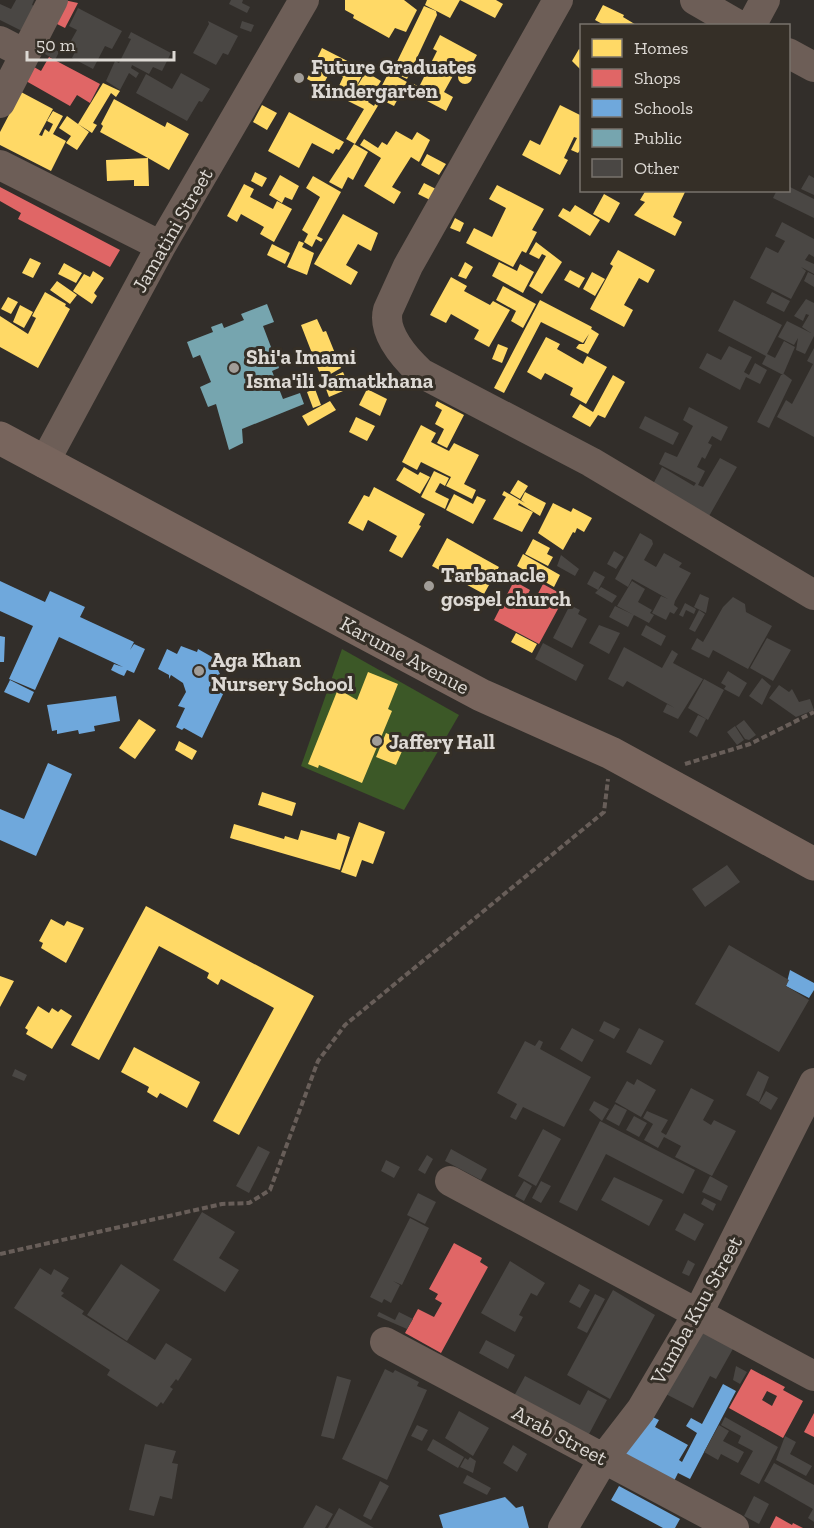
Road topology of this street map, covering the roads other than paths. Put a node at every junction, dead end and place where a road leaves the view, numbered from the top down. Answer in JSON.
{"nodes":[{"id":1,"x":53,"y":0,"type":"edge"},
{"id":2,"x":304,"y":0,"type":"edge"},
{"id":3,"x":558,"y":0,"type":"edge"},
{"id":4,"x":695,"y":0,"type":"edge"},
{"id":5,"x":765,"y":0,"type":"edge"},
{"id":6,"x":737,"y":24,"type":"edge"},
{"id":7,"x":752,"y":24,"type":"edge"},
{"id":8,"x":12,"y":48,"type":"edge"},
{"id":9,"x":790,"y":53,"type":"edge"},
{"id":10,"x":814,"y":67,"type":"edge"},
{"id":11,"x":0,"y":103,"type":"edge"},
{"id":12,"x":0,"y":165,"type":"edge"},
{"id":13,"x":161,"y":246,"type":"junction"},
{"id":14,"x":0,"y":438,"type":"edge"},
{"id":15,"x":44,"y":463,"type":"junction"},
{"id":16,"x":814,"y":596,"type":"edge"},
{"id":17,"x":814,"y":864,"type":"edge"},
{"id":18,"x":814,"y":1083,"type":"edge"},
{"id":19,"x":450,"y":1181,"type":"dead end"},
{"id":20,"x":698,"y":1313,"type":"junction"},
{"id":21,"x":385,"y":1342,"type":"dead end"},
{"id":22,"x":814,"y":1376,"type":"edge"},
{"id":23,"x":604,"y":1458,"type":"junction"},
{"id":24,"x":563,"y":1528,"type":"edge"},
{"id":25,"x":734,"y":1528,"type":"edge"}],
"edges":[{"from":1,"to":8,"type":"street"},
{"from":2,"to":13,"type":"street","name":"Jamatini Street"},
{"from":3,"to":16,"type":"street"},
{"from":4,"to":6,"type":"street"},
{"from":5,"to":7,"type":"street"},
{"from":8,"to":11,"type":"street"},
{"from":9,"to":10,"type":"street"},
{"from":12,"to":13,"type":"street"},
{"from":13,"to":15,"type":"street","name":"Jamatini Street"},
{"from":14,"to":15,"type":"main road","name":"Karume Avenue"},
{"from":15,"to":17,"type":"main road","name":"Karume Avenue"},
{"from":18,"to":20,"type":"street","name":"Vumba Kuu Street"},
{"from":19,"to":20,"type":"street"},
{"from":20,"to":22,"type":"street"},
{"from":20,"to":23,"type":"street","name":"Vumba Kuu Street"},
{"from":21,"to":23,"type":"street","name":"Arab Street"},
{"from":23,"to":24,"type":"street","name":"Vumba Kuu Street"},
{"from":23,"to":25,"type":"street","name":"Arab Street"}]}
